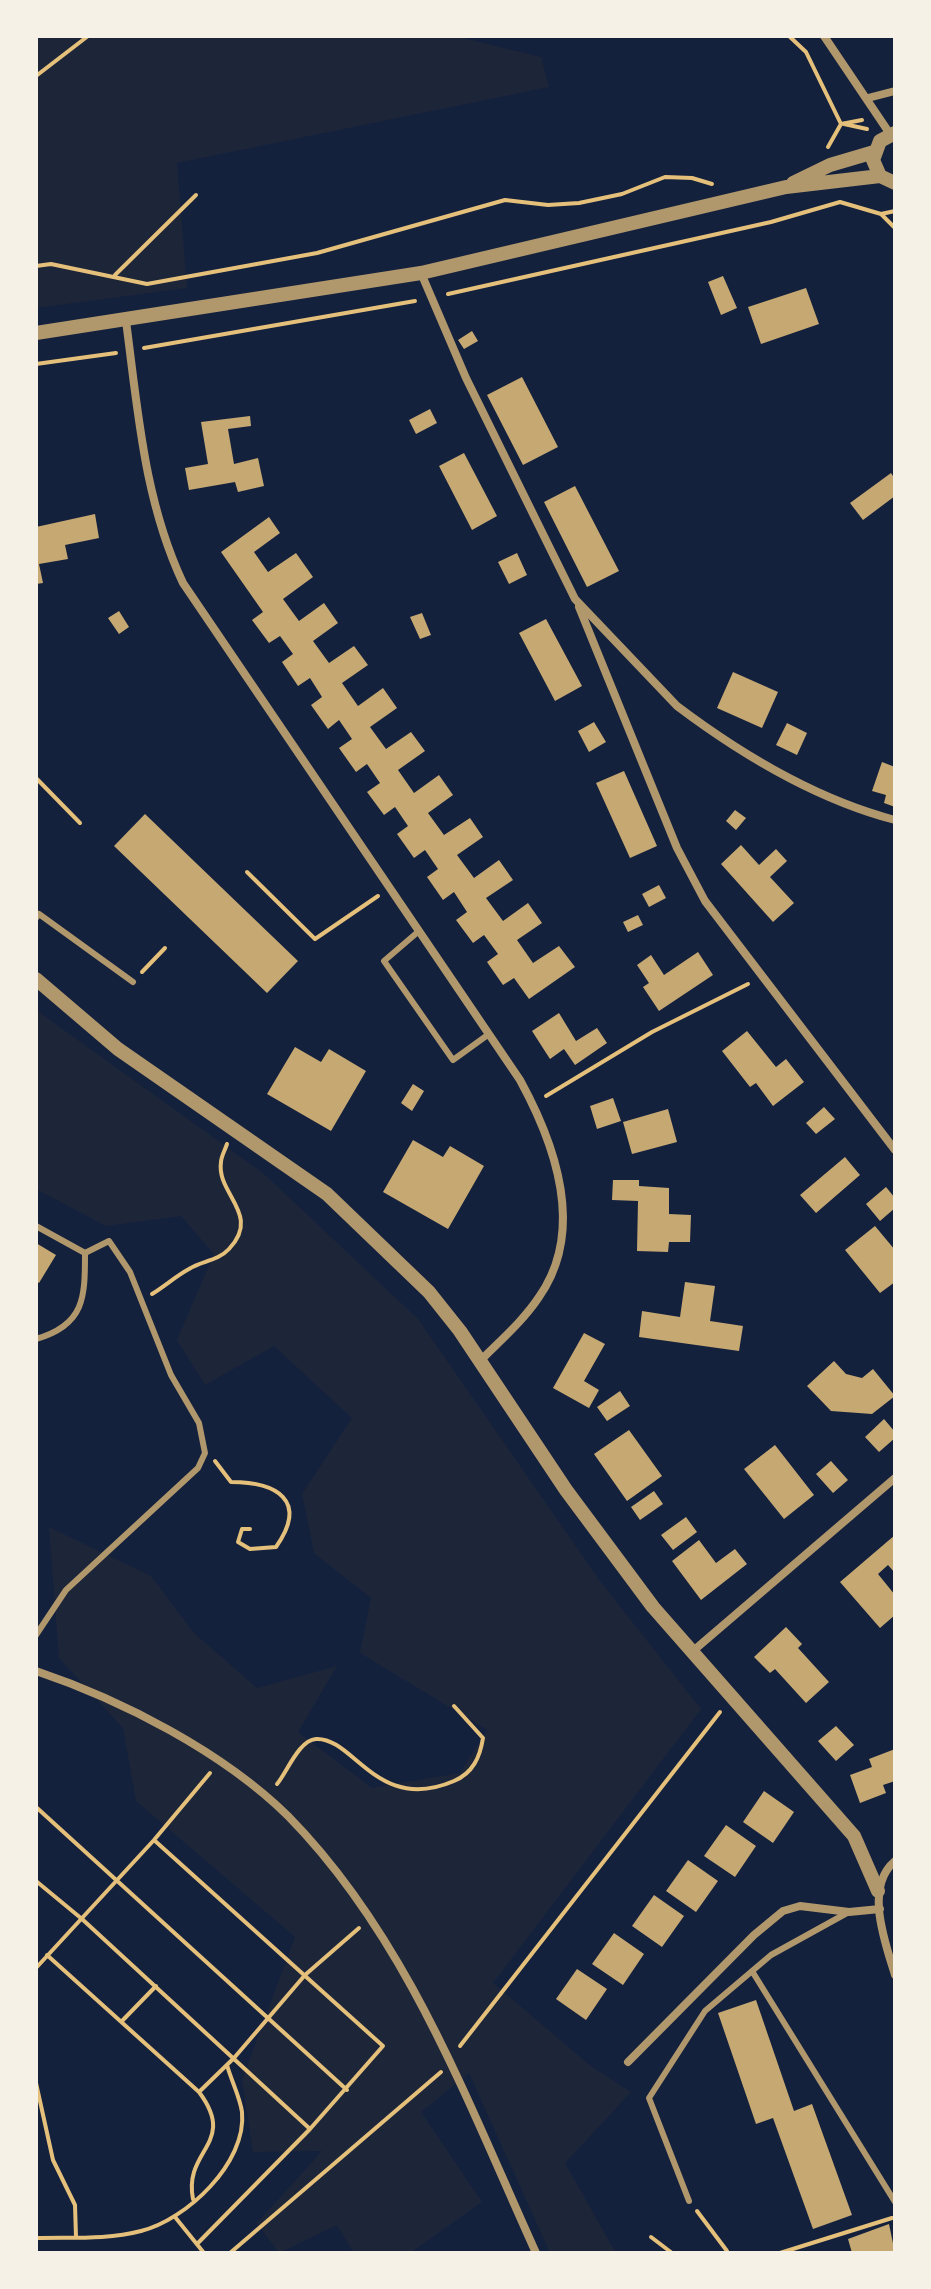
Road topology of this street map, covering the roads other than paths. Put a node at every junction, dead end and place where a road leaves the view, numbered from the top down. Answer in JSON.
{"nodes":[{"id":1,"x":824,"y":36,"type":"edge"},
{"id":2,"x":895,"y":91,"type":"edge"},
{"id":3,"x":868,"y":98,"type":"junction"},
{"id":4,"x":893,"y":134,"type":"edge"},
{"id":5,"x":874,"y":152,"type":"junction"},
{"id":6,"x":880,"y":176,"type":"junction"},
{"id":7,"x":895,"y":183,"type":"edge"},
{"id":8,"x":786,"y":187,"type":"junction"},
{"id":9,"x":421,"y":273,"type":"junction"},
{"id":10,"x":126,"y":321,"type":"junction"},
{"id":11,"x":36,"y":333,"type":"edge"},
{"id":12,"x":575,"y":599,"type":"junction"},
{"id":13,"x":895,"y":820,"type":"edge"},
{"id":14,"x":36,"y":918,"type":"edge"},
{"id":15,"x":419,"y":931,"type":"junction"},
{"id":16,"x":36,"y":979,"type":"edge"},
{"id":17,"x":133,"y":982,"type":"road end"},
{"id":18,"x":489,"y":1034,"type":"junction"},
{"id":19,"x":895,"y":1150,"type":"edge"},
{"id":20,"x":36,"y":1226,"type":"edge"},
{"id":21,"x":85,"y":1253,"type":"junction"},
{"id":22,"x":36,"y":1339,"type":"edge"},
{"id":23,"x":480,"y":1361,"type":"junction"},
{"id":24,"x":895,"y":1478,"type":"edge"},
{"id":25,"x":36,"y":1635,"type":"edge"},
{"id":26,"x":693,"y":1651,"type":"junction"},
{"id":27,"x":36,"y":1671,"type":"edge"},
{"id":28,"x":895,"y":1861,"type":"edge"},
{"id":29,"x":878,"y":1891,"type":"junction"},
{"id":30,"x":880,"y":1909,"type":"junction"},
{"id":31,"x":849,"y":1912,"type":"junction"},
{"id":32,"x":752,"y":1971,"type":"junction"},
{"id":33,"x":895,"y":1975,"type":"edge"},
{"id":34,"x":628,"y":2062,"type":"dead end"},
{"id":35,"x":689,"y":2201,"type":"road end"},
{"id":36,"x":895,"y":2202,"type":"edge"},
{"id":37,"x":536,"y":2253,"type":"edge"}],
"edges":[{"from":1,"to":3,"type":"street"},
{"from":2,"to":3,"type":"street"},
{"from":3,"to":4,"type":"street"},
{"from":4,"to":5,"type":"street"},
{"from":5,"to":6,"type":"street"},
{"from":5,"to":8,"type":"street"},
{"from":6,"to":7,"type":"street"},
{"from":6,"to":8,"type":"street"},
{"from":8,"to":9,"type":"street"},
{"from":9,"to":10,"type":"street"},
{"from":9,"to":12,"type":"street"},
{"from":10,"to":11,"type":"street"},
{"from":10,"to":15,"type":"street"},
{"from":12,"to":13,"type":"street"},
{"from":12,"to":19,"type":"street"},
{"from":14,"to":17,"type":"lane"},
{"from":15,"to":18,"type":"street"},
{"from":15,"to":18,"type":"lane"},
{"from":16,"to":23,"type":"street"},
{"from":18,"to":23,"type":"street"},
{"from":20,"to":21,"type":"lane"},
{"from":21,"to":22,"type":"lane"},
{"from":21,"to":25,"type":"lane"},
{"from":23,"to":26,"type":"street"},
{"from":24,"to":26,"type":"street"},
{"from":26,"to":29,"type":"street"},
{"from":27,"to":37,"type":"street"},
{"from":28,"to":29,"type":"street"},
{"from":29,"to":30,"type":"street"},
{"from":30,"to":31,"type":"street"},
{"from":30,"to":33,"type":"street"},
{"from":31,"to":32,"type":"lane"},
{"from":31,"to":34,"type":"street"},
{"from":32,"to":35,"type":"lane"},
{"from":32,"to":36,"type":"lane"}]}
